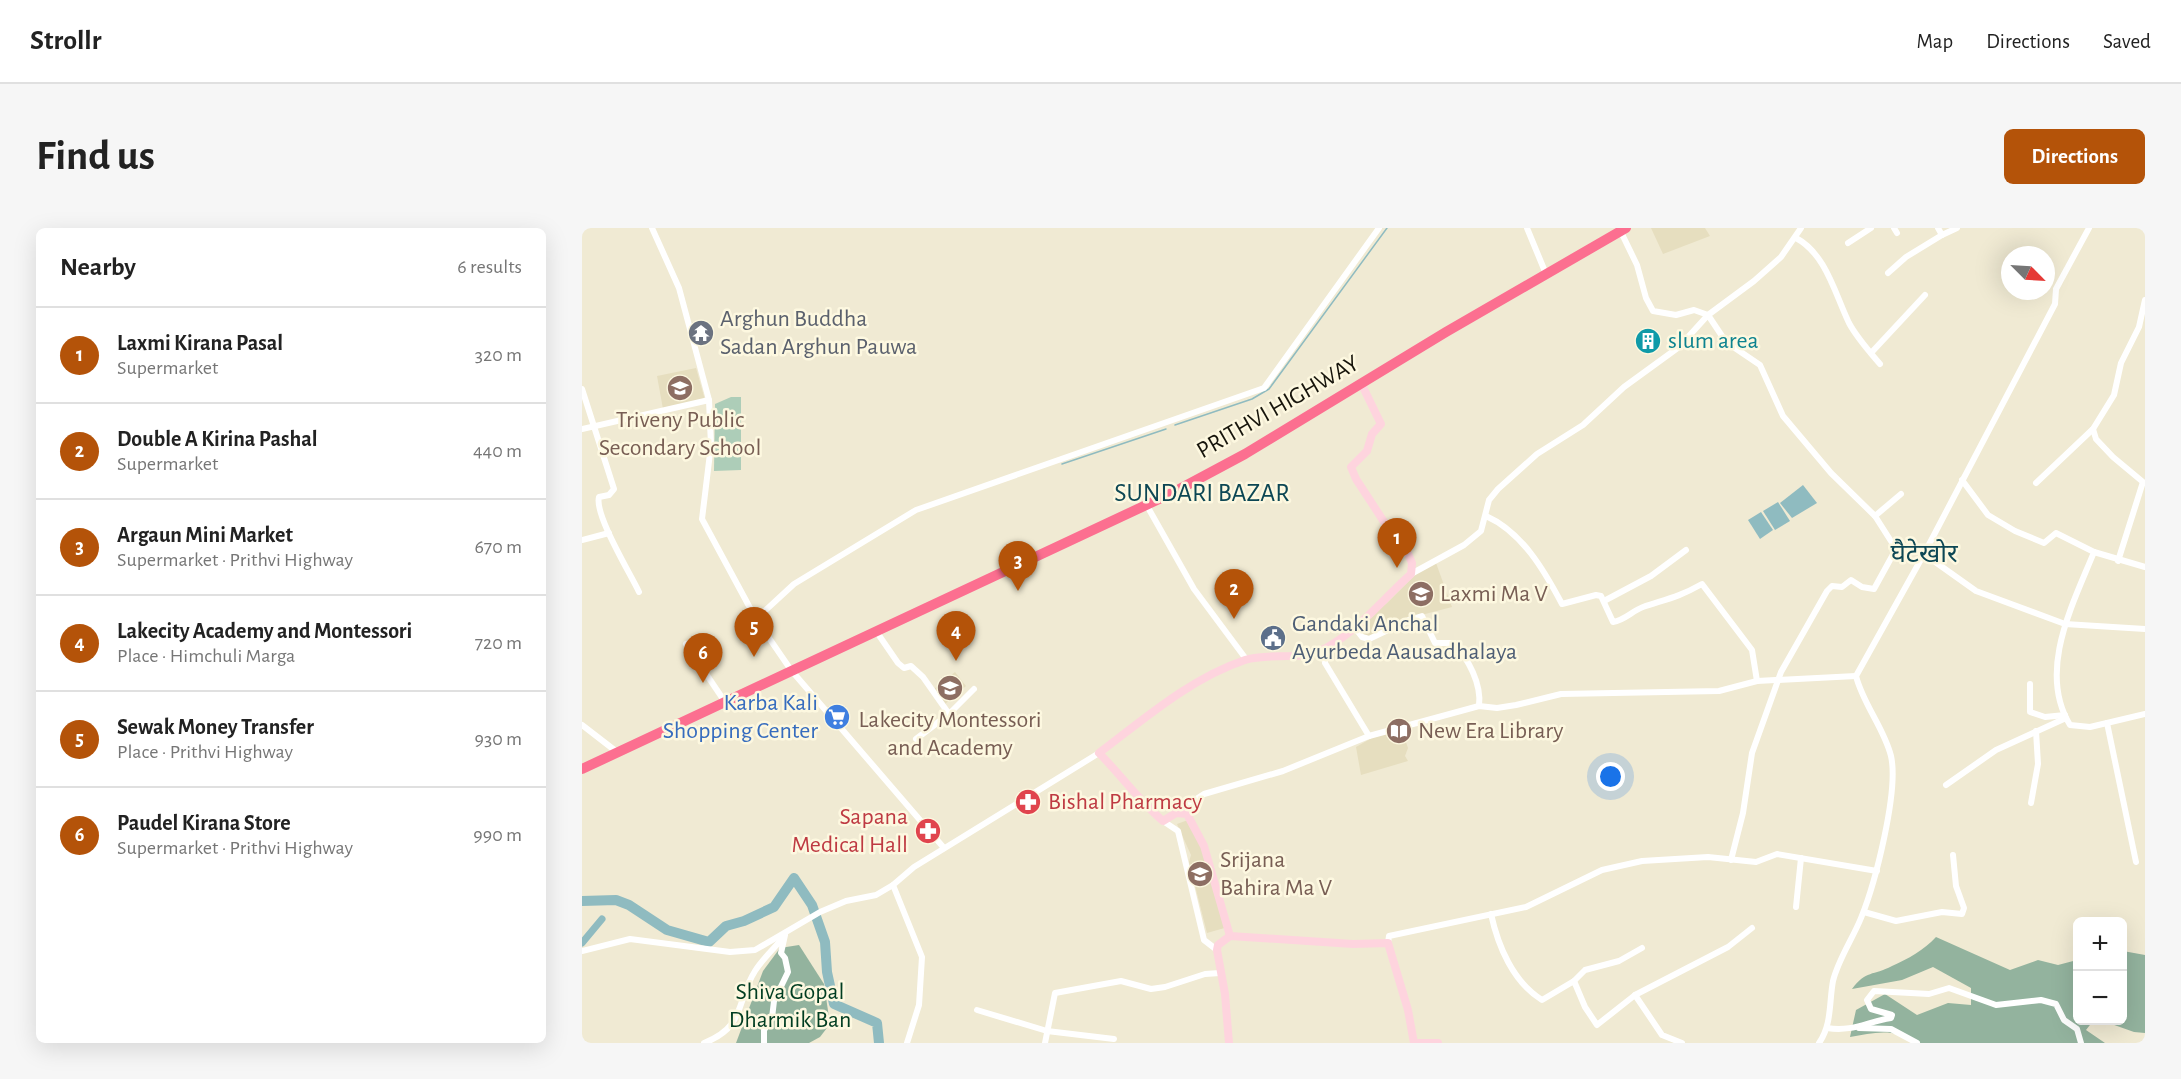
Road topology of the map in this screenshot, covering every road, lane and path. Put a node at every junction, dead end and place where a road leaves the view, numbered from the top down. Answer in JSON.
{"nodes":[{"id":1,"x":652,"y":228,"type":"edge"},
{"id":2,"x":1379,"y":228,"type":"edge"},
{"id":3,"x":1527,"y":228,"type":"edge"},
{"id":4,"x":1801,"y":228,"type":"edge"},
{"id":5,"x":1871,"y":228,"type":"edge"},
{"id":6,"x":1938,"y":228,"type":"edge"},
{"id":7,"x":1957,"y":228,"type":"edge"},
{"id":8,"x":2089,"y":228,"type":"edge"},
{"id":9,"x":1623,"y":230,"type":"edge"},
{"id":10,"x":1942,"y":236,"type":"junction"},
{"id":11,"x":1796,"y":238,"type":"junction"},
{"id":12,"x":1848,"y":243,"type":"dead end"},
{"id":13,"x":1888,"y":273,"type":"dead end"},
{"id":14,"x":1547,"y":275,"type":"junction"},
{"id":15,"x":1925,"y":295,"type":"dead end"},
{"id":16,"x":2145,"y":300,"type":"edge"},
{"id":17,"x":1708,"y":315,"type":"junction"},
{"id":18,"x":1871,"y":353,"type":"junction"},
{"id":19,"x":1880,"y":364,"type":"dead end"},
{"id":20,"x":1361,"y":383,"type":"junction"},
{"id":21,"x":582,"y":388,"type":"edge"},
{"id":22,"x":709,"y":400,"type":"junction"},
{"id":23,"x":594,"y":425,"type":"junction"},
{"id":24,"x":582,"y":429,"type":"edge"},
{"id":25,"x":2093,"y":429,"type":"junction"},
{"id":26,"x":1962,"y":480,"type":"junction"},
{"id":27,"x":2036,"y":483,"type":"dead end"},
{"id":28,"x":1902,"y":494,"type":"dead end"},
{"id":29,"x":1146,"y":504,"type":"junction"},
{"id":30,"x":1486,"y":516,"type":"junction"},
{"id":31,"x":1875,"y":516,"type":"junction"},
{"id":32,"x":609,"y":534,"type":"junction"},
{"id":33,"x":582,"y":540,"type":"edge"},
{"id":34,"x":1686,"y":550,"type":"dead end"},
{"id":35,"x":2094,"y":552,"type":"junction"},
{"id":36,"x":1924,"y":554,"type":"junction"},
{"id":37,"x":2118,"y":561,"type":"junction"},
{"id":38,"x":2145,"y":567,"type":"edge"},
{"id":39,"x":1412,"y":574,"type":"junction"},
{"id":40,"x":639,"y":592,"type":"dead end"},
{"id":41,"x":1604,"y":602,"type":"junction"},
{"id":42,"x":756,"y":619,"type":"junction"},
{"id":43,"x":2065,"y":624,"type":"junction"},
{"id":44,"x":1355,"y":628,"type":"junction"},
{"id":45,"x":2145,"y":629,"type":"edge"},
{"id":46,"x":876,"y":630,"type":"junction"},
{"id":47,"x":686,"y":644,"type":"dead end"},
{"id":48,"x":1324,"y":649,"type":"junction"},
{"id":49,"x":1246,"y":659,"type":"junction"},
{"id":50,"x":791,"y":670,"type":"junction"},
{"id":51,"x":1856,"y":676,"type":"junction"},
{"id":52,"x":1779,"y":680,"type":"junction"},
{"id":53,"x":1757,"y":681,"type":"junction"},
{"id":54,"x":2030,"y":684,"type":"dead end"},
{"id":55,"x":974,"y":689,"type":"dead end"},
{"id":56,"x":725,"y":702,"type":"junction"},
{"id":57,"x":1479,"y":706,"type":"junction"},
{"id":58,"x":949,"y":714,"type":"junction"},
{"id":59,"x":2145,"y":714,"type":"edge"},
{"id":60,"x":2065,"y":717,"type":"junction"},
{"id":61,"x":2107,"y":723,"type":"junction"},
{"id":62,"x":582,"y":725,"type":"edge"},
{"id":63,"x":2036,"y":731,"type":"junction"},
{"id":64,"x":1369,"y":736,"type":"junction"},
{"id":65,"x":916,"y":739,"type":"dead end"},
{"id":66,"x":617,"y":752,"type":"junction"},
{"id":67,"x":1099,"y":753,"type":"junction"},
{"id":68,"x":582,"y":769,"type":"edge"},
{"id":69,"x":1946,"y":785,"type":"dead end"},
{"id":70,"x":2031,"y":803,"type":"dead end"},
{"id":71,"x":1176,"y":813,"type":"junction"},
{"id":72,"x":1163,"y":821,"type":"junction"},
{"id":73,"x":944,"y":848,"type":"junction"},
{"id":74,"x":1953,"y":855,"type":"dead end"},
{"id":75,"x":1801,"y":858,"type":"junction"},
{"id":76,"x":1731,"y":860,"type":"junction"},
{"id":77,"x":2136,"y":862,"type":"dead end"},
{"id":78,"x":1877,"y":871,"type":"junction"},
{"id":79,"x":892,"y":885,"type":"junction"},
{"id":80,"x":1797,"y":906,"type":"dead end"},
{"id":81,"x":1864,"y":912,"type":"junction"},
{"id":82,"x":1491,"y":914,"type":"junction"},
{"id":83,"x":1752,"y":928,"type":"dead end"},
{"id":84,"x":785,"y":935,"type":"junction"},
{"id":85,"x":1230,"y":936,"type":"junction"},
{"id":86,"x":1388,"y":943,"type":"junction"},
{"id":87,"x":1642,"y":948,"type":"dead end"},
{"id":88,"x":1216,"y":950,"type":"junction"},
{"id":89,"x":582,"y":951,"type":"edge"},
{"id":90,"x":1220,"y":973,"type":"junction"},
{"id":91,"x":1574,"y":981,"type":"junction"},
{"id":92,"x":1635,"y":995,"type":"junction"},
{"id":93,"x":977,"y":1010,"type":"dead end"},
{"id":94,"x":1855,"y":1028,"type":"junction"},
{"id":95,"x":1827,"y":1029,"type":"junction"},
{"id":96,"x":1047,"y":1031,"type":"junction"},
{"id":97,"x":1114,"y":1039,"type":"dead end"},
{"id":98,"x":704,"y":1043,"type":"edge"},
{"id":99,"x":764,"y":1043,"type":"edge"},
{"id":100,"x":907,"y":1043,"type":"edge"},
{"id":101,"x":1045,"y":1043,"type":"edge"},
{"id":102,"x":1229,"y":1043,"type":"edge"},
{"id":103,"x":1414,"y":1043,"type":"edge"},
{"id":104,"x":1419,"y":1043,"type":"edge"},
{"id":105,"x":1437,"y":1043,"type":"edge"},
{"id":106,"x":1682,"y":1043,"type":"edge"},
{"id":107,"x":1819,"y":1043,"type":"edge"},
{"id":108,"x":1917,"y":1043,"type":"edge"},
{"id":109,"x":2081,"y":1043,"type":"edge"}],
"edges":[{"from":1,"to":22,"type":"street"},
{"from":2,"to":42,"type":"street"},
{"from":3,"to":14,"type":"street"},
{"from":4,"to":11,"type":"street"},
{"from":5,"to":12,"type":"street"},
{"from":6,"to":10,"type":"street"},
{"from":7,"to":10,"type":"street"},
{"from":8,"to":26,"type":"street"},
{"from":9,"to":14,"type":"highway","name":"PRITHVI HIGHWAY"},
{"from":9,"to":17,"type":"street"},
{"from":10,"to":13,"type":"street"},
{"from":11,"to":17,"type":"street"},
{"from":11,"to":18,"type":"street"},
{"from":14,"to":20,"type":"highway","name":"PRITHVI HIGHWAY"},
{"from":15,"to":18,"type":"street"},
{"from":16,"to":25,"type":"street"},
{"from":17,"to":30,"type":"street"},
{"from":17,"to":31,"type":"street"},
{"from":18,"to":19,"type":"street"},
{"from":20,"to":29,"type":"highway","name":"PRITHVI HIGHWAY"},
{"from":20,"to":39,"type":"main road"},
{"from":21,"to":23,"type":"street"},
{"from":22,"to":23,"type":"street"},
{"from":22,"to":42,"type":"street"},
{"from":23,"to":24,"type":"street"},
{"from":23,"to":32,"type":"street"},
{"from":25,"to":27,"type":"street"},
{"from":25,"to":37,"type":"street"},
{"from":26,"to":35,"type":"street"},
{"from":26,"to":36,"type":"street"},
{"from":28,"to":31,"type":"street"},
{"from":29,"to":46,"type":"highway","name":"PRITHVI HIGHWAY"},
{"from":29,"to":49,"type":"street"},
{"from":30,"to":39,"type":"street"},
{"from":30,"to":41,"type":"street"},
{"from":31,"to":52,"type":"street"},
{"from":32,"to":33,"type":"street"},
{"from":32,"to":40,"type":"street"},
{"from":34,"to":41,"type":"street"},
{"from":35,"to":37,"type":"street"},
{"from":35,"to":43,"type":"street"},
{"from":36,"to":43,"type":"street"},
{"from":36,"to":51,"type":"street"},
{"from":37,"to":38,"type":"street"},
{"from":39,"to":44,"type":"main road"},
{"from":41,"to":53,"type":"street"},
{"from":42,"to":50,"type":"street"},
{"from":43,"to":45,"type":"street"},
{"from":43,"to":60,"type":"street"},
{"from":44,"to":48,"type":"main road"},
{"from":44,"to":57,"type":"street"},
{"from":46,"to":50,"type":"highway","name":"PRITHVI HIGHWAY"},
{"from":46,"to":58,"type":"street"},
{"from":47,"to":56,"type":"street"},
{"from":48,"to":49,"type":"main road"},
{"from":48,"to":64,"type":"street"},
{"from":49,"to":67,"type":"main road"},
{"from":50,"to":56,"type":"highway","name":"PRITHVI HIGHWAY"},
{"from":50,"to":73,"type":"street"},
{"from":51,"to":52,"type":"street"},
{"from":51,"to":78,"type":"street"},
{"from":52,"to":53,"type":"street"},
{"from":52,"to":76,"type":"street"},
{"from":53,"to":57,"type":"street"},
{"from":54,"to":60,"type":"street"},
{"from":55,"to":58,"type":"street"},
{"from":56,"to":66,"type":"highway","name":"PRITHVI HIGHWAY"},
{"from":57,"to":64,"type":"street"},
{"from":58,"to":65,"type":"street"},
{"from":59,"to":61,"type":"street"},
{"from":60,"to":61,"type":"street"},
{"from":60,"to":63,"type":"street"},
{"from":61,"to":77,"type":"street"},
{"from":62,"to":66,"type":"street"},
{"from":63,"to":69,"type":"street"},
{"from":63,"to":70,"type":"street"},
{"from":64,"to":71,"type":"street"},
{"from":66,"to":68,"type":"highway","name":"PRITHVI HIGHWAY"},
{"from":67,"to":72,"type":"main road"},
{"from":67,"to":73,"type":"street"},
{"from":71,"to":72,"type":"main road"},
{"from":71,"to":85,"type":"main road"},
{"from":72,"to":88,"type":"street"},
{"from":73,"to":79,"type":"street"},
{"from":74,"to":81,"type":"street"},
{"from":75,"to":76,"type":"street"},
{"from":75,"to":78,"type":"street"},
{"from":75,"to":80,"type":"street"},
{"from":76,"to":82,"type":"street"},
{"from":78,"to":81,"type":"street"},
{"from":79,"to":84,"type":"street"},
{"from":79,"to":100,"type":"street"},
{"from":81,"to":95,"type":"street"},
{"from":82,"to":86,"type":"street"},
{"from":82,"to":91,"type":"street"},
{"from":83,"to":92,"type":"street"},
{"from":84,"to":89,"type":"street"},
{"from":84,"to":98,"type":"street"},
{"from":84,"to":99,"type":"street"},
{"from":85,"to":86,"type":"main road"},
{"from":85,"to":88,"type":"main road"},
{"from":86,"to":103,"type":"main road"},
{"from":87,"to":91,"type":"street"},
{"from":88,"to":90,"type":"main road"},
{"from":90,"to":96,"type":"street"},
{"from":90,"to":102,"type":"main road"},
{"from":91,"to":92,"type":"street"},
{"from":92,"to":106,"type":"street"},
{"from":93,"to":96,"type":"street"},
{"from":94,"to":95,"type":"street"},
{"from":94,"to":108,"type":"street"},
{"from":94,"to":109,"type":"street"},
{"from":95,"to":107,"type":"street"},
{"from":96,"to":97,"type":"street"},
{"from":96,"to":101,"type":"street"},
{"from":104,"to":105,"type":"main road"}]}
